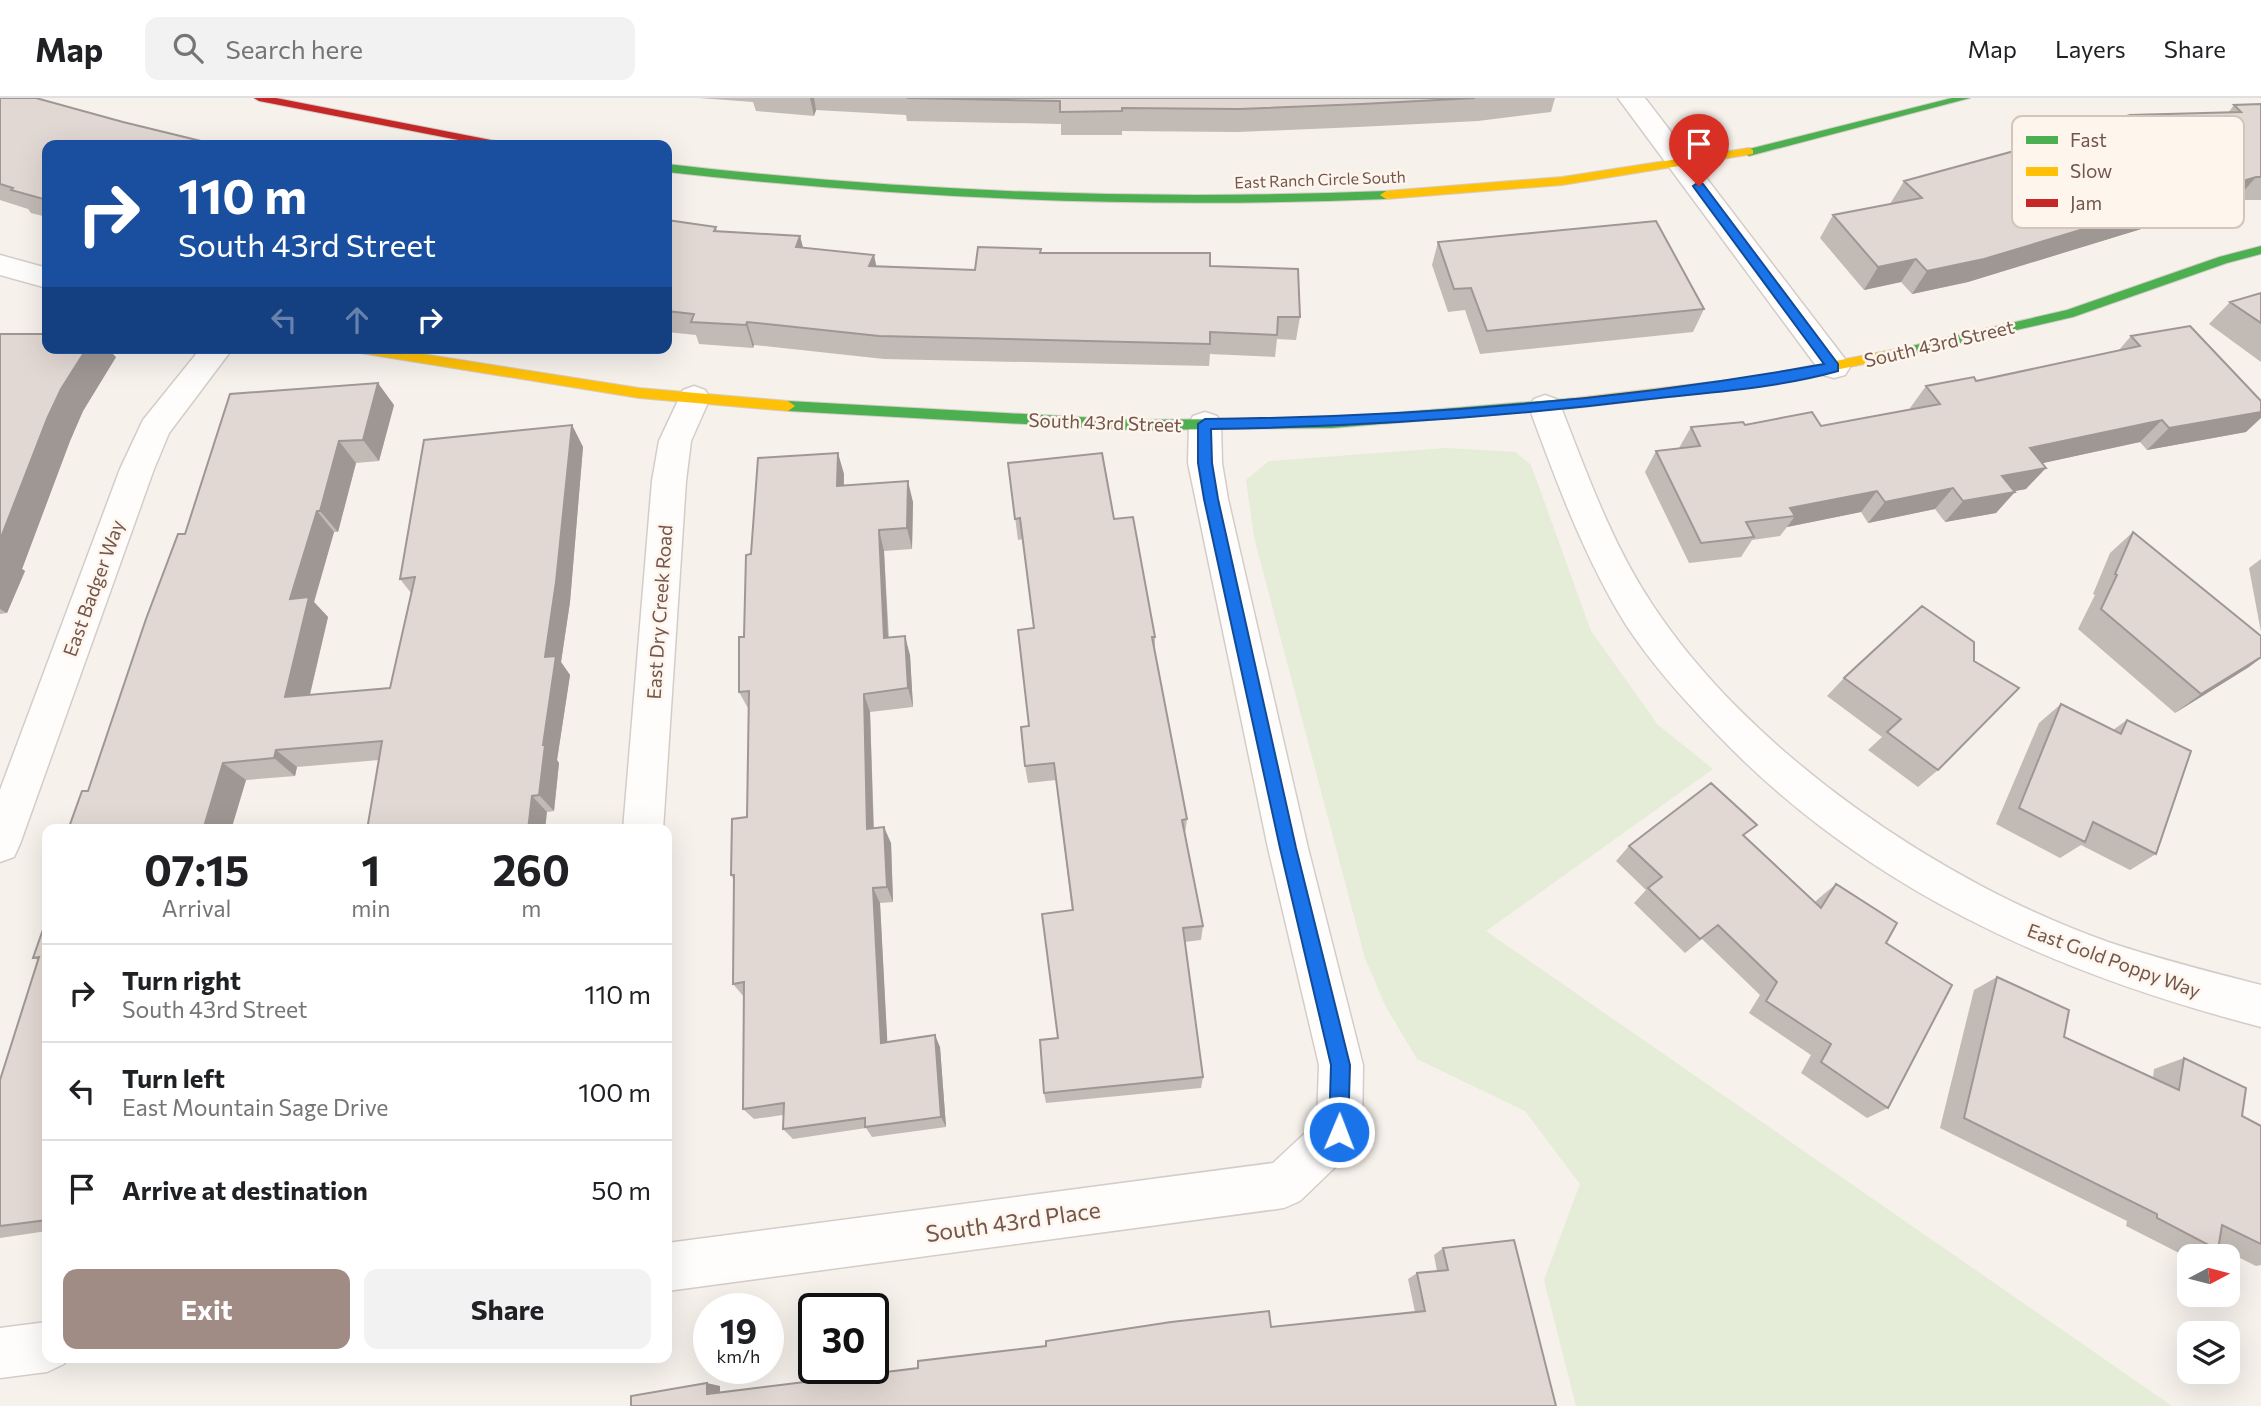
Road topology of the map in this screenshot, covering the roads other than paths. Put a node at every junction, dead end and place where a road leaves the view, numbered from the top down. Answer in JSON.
{"nodes":[{"id":1,"x":259,"y":98,"type":"edge"},
{"id":2,"x":1632,"y":98,"type":"edge"},
{"id":3,"x":1965,"y":98,"type":"edge"},
{"id":4,"x":475,"y":140,"type":"edge"},
{"id":5,"x":1683,"y":164,"type":"junction"},
{"id":6,"x":672,"y":169,"type":"edge"},
{"id":7,"x":2261,"y":250,"type":"edge"},
{"id":8,"x":0,"y":265,"type":"edge"},
{"id":9,"x":42,"y":277,"type":"edge"},
{"id":10,"x":213,"y":354,"type":"edge"},
{"id":11,"x":392,"y":354,"type":"edge"},
{"id":12,"x":1834,"y":367,"type":"junction"},
{"id":13,"x":694,"y":398,"type":"junction"},
{"id":14,"x":1545,"y":407,"type":"junction"},
{"id":15,"x":1205,"y":424,"type":"junction"},
{"id":16,"x":643,"y":824,"type":"edge"},
{"id":17,"x":0,"y":844,"type":"edge"},
{"id":18,"x":2261,"y":1006,"type":"edge"},
{"id":19,"x":672,"y":1266,"type":"edge"},
{"id":20,"x":42,"y":1348,"type":"edge"},
{"id":21,"x":0,"y":1353,"type":"edge"}],
"edges":[{"from":1,"to":4,"type":"street"},
{"from":2,"to":5,"type":"street"},
{"from":3,"to":5,"type":"street","name":"East Ranch Circle South"},
{"from":5,"to":6,"type":"street","name":"East Ranch Circle South"},
{"from":5,"to":12,"type":"street"},
{"from":7,"to":12,"type":"street","name":"South 43rd Street"},
{"from":8,"to":9,"type":"street"},
{"from":10,"to":17,"type":"street","name":"East Badger Way"},
{"from":11,"to":13,"type":"street","name":"South 43rd Street"},
{"from":12,"to":14,"type":"street","name":"South 43rd Street"},
{"from":13,"to":15,"type":"street","name":"South 43rd Street"},
{"from":13,"to":16,"type":"street","name":"East Dry Creek Road"},
{"from":14,"to":15,"type":"street","name":"South 43rd Street"},
{"from":14,"to":18,"type":"street","name":"East Gold Poppy Way"},
{"from":15,"to":19,"type":"street","name":"South 43rd Place"},
{"from":20,"to":21,"type":"street"}]}
